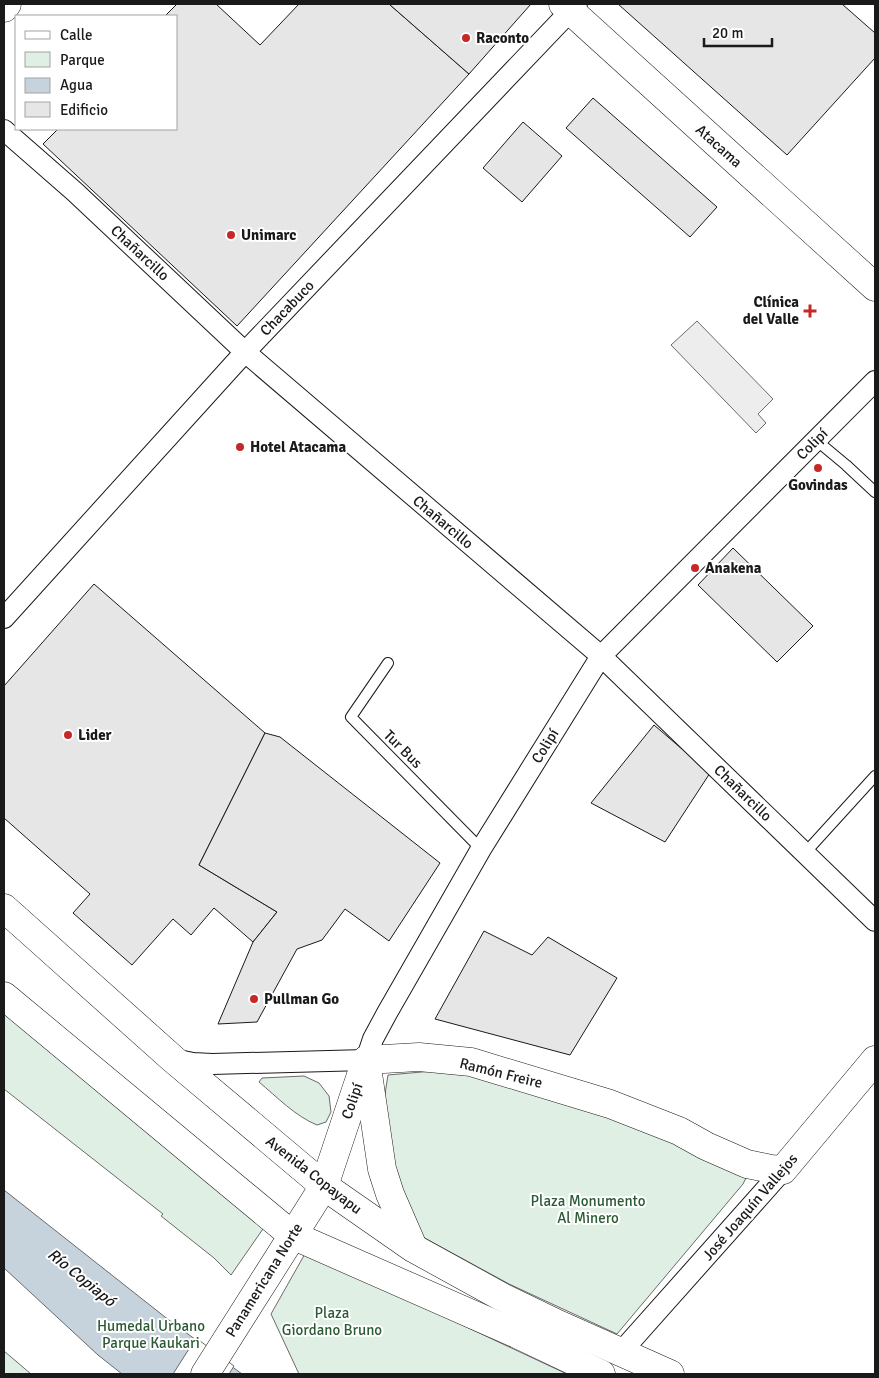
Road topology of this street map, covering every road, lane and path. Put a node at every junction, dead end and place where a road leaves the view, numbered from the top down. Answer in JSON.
{"nodes":[{"id":1,"x":7,"y":4,"type":"edge"},
{"id":2,"x":570,"y":6,"type":"edge"},
{"id":3,"x":4,"y":8,"type":"edge"},
{"id":4,"x":4,"y":130,"type":"edge"},
{"id":5,"x":875,"y":287,"type":"edge"},
{"id":6,"x":245,"y":352,"type":"junction"},
{"id":7,"x":875,"y":381,"type":"edge"},
{"id":8,"x":816,"y":440,"type":"junction"},
{"id":9,"x":875,"y":492,"type":"edge"},
{"id":10,"x":4,"y":618,"type":"edge"},
{"id":11,"x":601,"y":656,"type":"junction"},
{"id":12,"x":388,"y":662,"type":"dead end"},
{"id":13,"x":875,"y":776,"type":"edge"},
{"id":14,"x":482,"y":849,"type":"junction"},
{"id":15,"x":805,"y":853,"type":"junction"},
{"id":16,"x":4,"y":908,"type":"edge"},
{"id":17,"x":875,"y":921,"type":"edge"},
{"id":18,"x":4,"y":996,"type":"edge"},
{"id":19,"x":173,"y":1059,"type":"junction"},
{"id":20,"x":366,"y":1060,"type":"junction"},
{"id":21,"x":875,"y":1060,"type":"edge"},
{"id":22,"x":784,"y":1170,"type":"junction"},
{"id":23,"x":324,"y":1186,"type":"junction"},
{"id":24,"x":292,"y":1235,"type":"junction"},
{"id":25,"x":414,"y":1248,"type":"junction"},
{"id":26,"x":621,"y":1352,"type":"junction"},
{"id":27,"x":204,"y":1374,"type":"edge"},
{"id":28,"x":601,"y":1374,"type":"edge"},
{"id":29,"x":670,"y":1374,"type":"edge"}],
"edges":[{"from":1,"to":3,"type":"main road"},
{"from":2,"to":5,"type":"main road","name":"Atacama"},
{"from":2,"to":6,"type":"street","name":"Chacabuco"},
{"from":4,"to":6,"type":"street","name":"Chañarcillo"},
{"from":6,"to":10,"type":"street","name":"Chacabuco"},
{"from":6,"to":11,"type":"street","name":"Chañarcillo"},
{"from":7,"to":8,"type":"street","name":"Colipí"},
{"from":8,"to":9,"type":"lane"},
{"from":8,"to":11,"type":"street","name":"Colipí"},
{"from":11,"to":14,"type":"street","name":"Colipí"},
{"from":11,"to":15,"type":"street","name":"Chañarcillo"},
{"from":12,"to":14,"type":"lane","name":"Tur Bus"},
{"from":13,"to":15,"type":"lane"},
{"from":14,"to":20,"type":"street","name":"Colipí"},
{"from":15,"to":17,"type":"street","name":"Chañarcillo"},
{"from":16,"to":19,"type":"main road","name":"Avenida Copayapu"},
{"from":18,"to":24,"type":"main road"},
{"from":19,"to":20,"type":"street","name":"Ramón Freire"},
{"from":19,"to":23,"type":"main road","name":"Avenida Copayapu"},
{"from":20,"to":22,"type":"main road","name":"Ramón Freire"},
{"from":20,"to":23,"type":"main road","name":"Colipí"},
{"from":20,"to":25,"type":"main road"},
{"from":21,"to":22,"type":"main road","name":"José Joaquín Vallejos"},
{"from":22,"to":26,"type":"street","name":"José Joaquín Vallejos"},
{"from":23,"to":24,"type":"main road","name":"Panamericana Norte"},
{"from":23,"to":25,"type":"main road","name":"Avenida Copayapu"},
{"from":24,"to":27,"type":"main road","name":"Panamericana Norte"},
{"from":24,"to":28,"type":"main road"},
{"from":25,"to":26,"type":"main road","name":"Avenida Copayapu"},
{"from":26,"to":29,"type":"main road","name":"Avenida Copayapu"}]}
